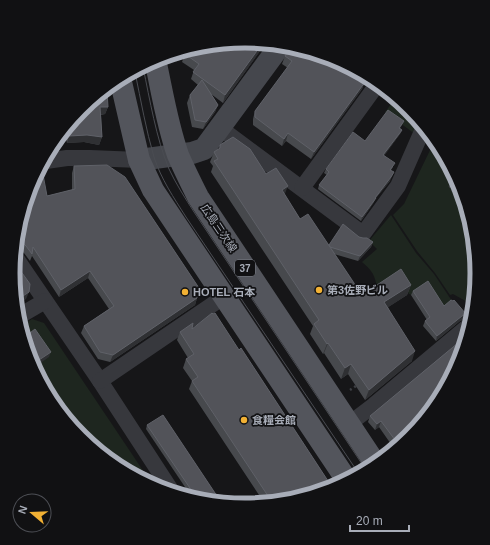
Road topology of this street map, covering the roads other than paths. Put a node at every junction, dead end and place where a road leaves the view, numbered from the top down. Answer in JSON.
{"nodes":[{"id":1,"x":277,"y":50,"type":"edge"},
{"id":2,"x":157,"y":66,"type":"edge"},
{"id":3,"x":122,"y":84,"type":"edge"},
{"id":4,"x":374,"y":88,"type":"edge"},
{"id":5,"x":220,"y":128,"type":"junction"},
{"id":6,"x":421,"y":133,"type":"edge"},
{"id":7,"x":178,"y":155,"type":"junction"},
{"id":8,"x":50,"y":160,"type":"edge"},
{"id":9,"x":139,"y":160,"type":"junction"},
{"id":10,"x":302,"y":188,"type":"junction"},
{"id":11,"x":20,"y":264,"type":"edge"},
{"id":12,"x":225,"y":296,"type":"junction"},
{"id":13,"x":45,"y":301,"type":"junction"},
{"id":14,"x":24,"y":313,"type":"edge"},
{"id":15,"x":462,"y":331,"type":"edge"},
{"id":16,"x":100,"y":381,"type":"junction"},
{"id":17,"x":349,"y":424,"type":"junction"},
{"id":18,"x":372,"y":458,"type":"edge"},
{"id":19,"x":343,"y":475,"type":"edge"},
{"id":20,"x":167,"y":483,"type":"edge"}],
"edges":[{"from":1,"to":5,"type":"street"},
{"from":2,"to":7,"type":"main road","name":"広島三次線","number":"37"},
{"from":3,"to":9,"type":"main road"},
{"from":4,"to":10,"type":"street"},
{"from":5,"to":7,"type":"street"},
{"from":5,"to":10,"type":"street"},
{"from":6,"to":10,"type":"street"},
{"from":7,"to":9,"type":"street"},
{"from":7,"to":17,"type":"main road","name":"広島三次線","number":"37"},
{"from":8,"to":9,"type":"street"},
{"from":9,"to":12,"type":"main road"},
{"from":11,"to":13,"type":"street"},
{"from":12,"to":16,"type":"street"},
{"from":12,"to":19,"type":"main road"},
{"from":13,"to":14,"type":"street"},
{"from":13,"to":16,"type":"street"},
{"from":15,"to":17,"type":"street"},
{"from":16,"to":20,"type":"street"},
{"from":17,"to":18,"type":"main road","name":"広島三次線","number":"37"}]}
